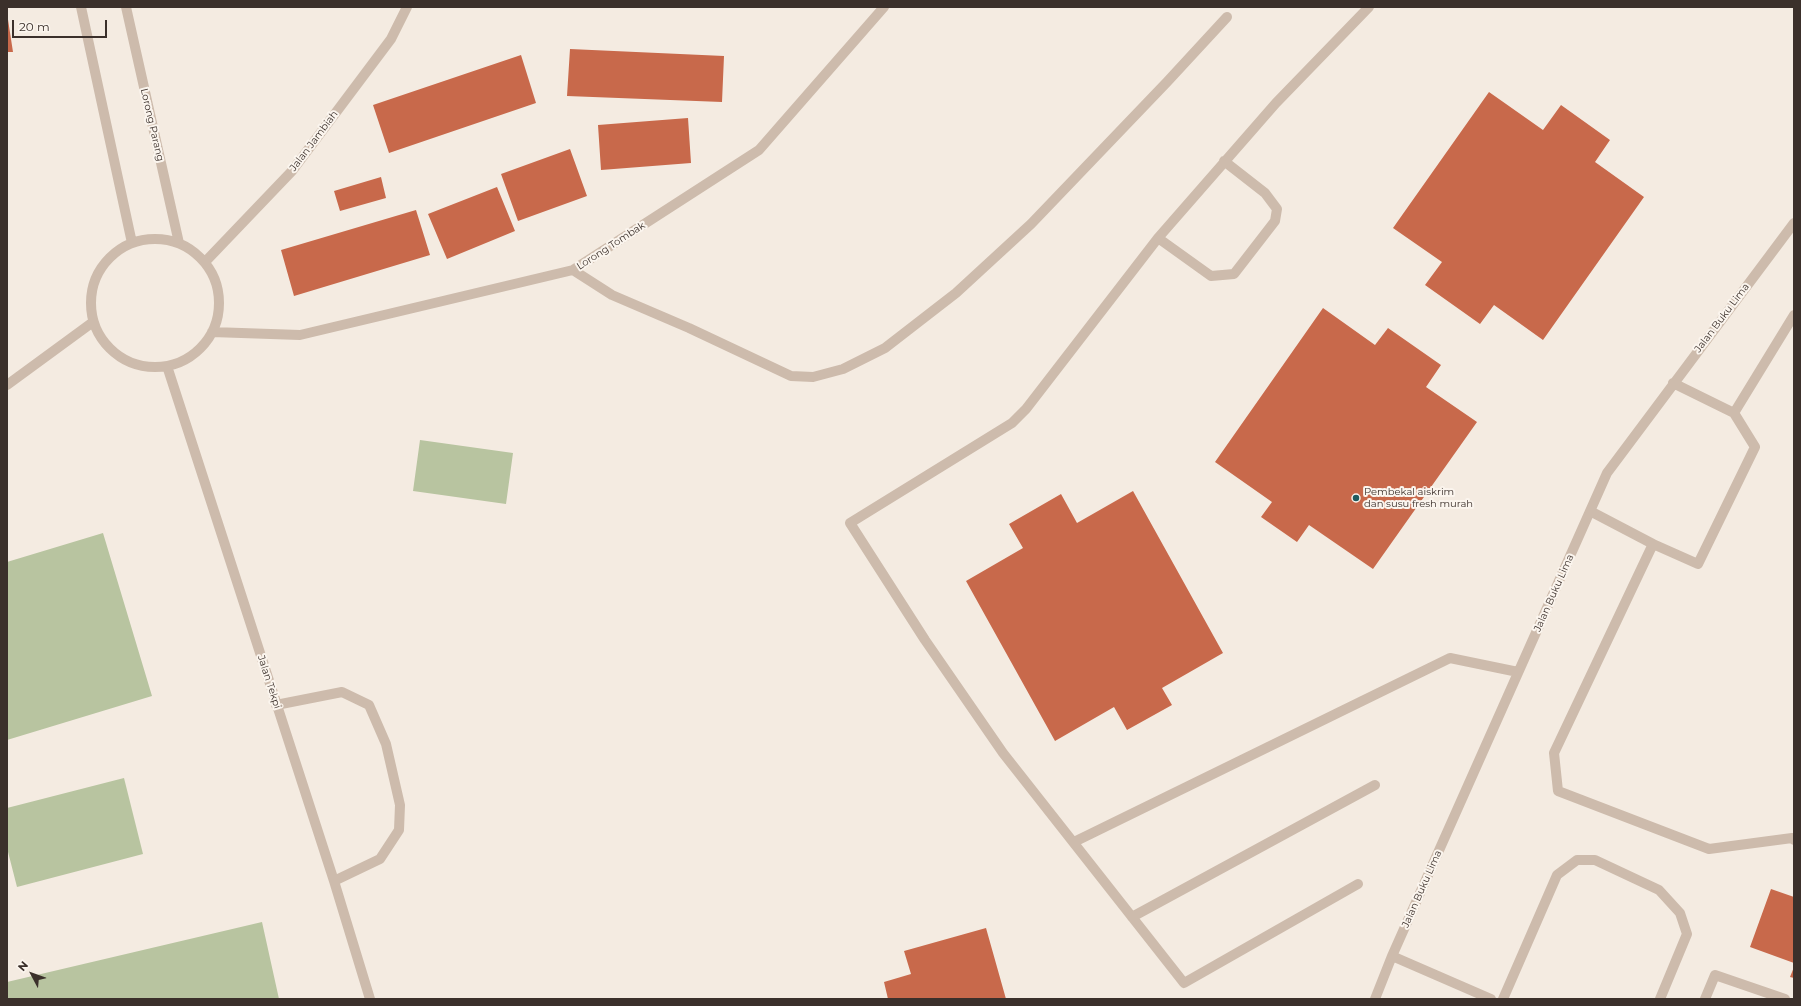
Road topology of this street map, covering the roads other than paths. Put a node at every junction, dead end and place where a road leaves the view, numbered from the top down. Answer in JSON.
{"nodes":[{"id":1,"x":81,"y":7,"type":"edge"},
{"id":2,"x":126,"y":7,"type":"edge"},
{"id":3,"x":407,"y":7,"type":"edge"},
{"id":4,"x":884,"y":7,"type":"edge"},
{"id":5,"x":1369,"y":7,"type":"edge"},
{"id":6,"x":1227,"y":17,"type":"dead end"},
{"id":7,"x":1224,"y":161,"type":"junction"},
{"id":8,"x":1794,"y":223,"type":"edge"},
{"id":9,"x":1158,"y":238,"type":"junction"},
{"id":10,"x":132,"y":243,"type":"junction"},
{"id":11,"x":179,"y":243,"type":"junction"},
{"id":12,"x":205,"y":262,"type":"junction"},
{"id":13,"x":573,"y":270,"type":"junction"},
{"id":14,"x":1794,"y":316,"type":"edge"},
{"id":15,"x":93,"y":322,"type":"junction"},
{"id":16,"x":212,"y":332,"type":"junction"},
{"id":17,"x":167,"y":366,"type":"junction"},
{"id":18,"x":1673,"y":383,"type":"junction"},
{"id":19,"x":7,"y":385,"type":"edge"},
{"id":20,"x":1734,"y":413,"type":"junction"},
{"id":21,"x":1590,"y":511,"type":"junction"},
{"id":22,"x":1652,"y":544,"type":"junction"},
{"id":23,"x":1518,"y":672,"type":"junction"},
{"id":24,"x":276,"y":705,"type":"junction"},
{"id":25,"x":1375,"y":785,"type":"dead end"},
{"id":26,"x":1794,"y":840,"type":"edge"},
{"id":27,"x":1074,"y":842,"type":"junction"},
{"id":28,"x":334,"y":881,"type":"junction"},
{"id":29,"x":1358,"y":884,"type":"dead end"},
{"id":30,"x":1132,"y":917,"type":"junction"},
{"id":31,"x":1392,"y":956,"type":"junction"},
{"id":32,"x":370,"y":999,"type":"edge"},
{"id":33,"x":1375,"y":999,"type":"edge"},
{"id":34,"x":1491,"y":999,"type":"edge"},
{"id":35,"x":1502,"y":999,"type":"edge"},
{"id":36,"x":1660,"y":999,"type":"edge"},
{"id":37,"x":1705,"y":999,"type":"edge"},
{"id":38,"x":1785,"y":999,"type":"edge"}],
"edges":[{"from":1,"to":10,"type":"street"},
{"from":2,"to":11,"type":"street","name":"Lorong Parang"},
{"from":3,"to":12,"type":"street","name":"Jalan Jambiah"},
{"from":4,"to":13,"type":"street","name":"Lorong Tombak"},
{"from":5,"to":7,"type":"street"},
{"from":6,"to":13,"type":"street"},
{"from":7,"to":9,"type":"street"},
{"from":7,"to":9,"type":"street"},
{"from":8,"to":18,"type":"street","name":"Jalan Buku Lima"},
{"from":9,"to":27,"type":"street"},
{"from":10,"to":11,"type":"street"},
{"from":10,"to":15,"type":"street"},
{"from":11,"to":12,"type":"street"},
{"from":12,"to":16,"type":"street"},
{"from":13,"to":16,"type":"street","name":"Lorong Tombak"},
{"from":14,"to":20,"type":"street"},
{"from":15,"to":17,"type":"street"},
{"from":15,"to":19,"type":"street"},
{"from":16,"to":17,"type":"street"},
{"from":17,"to":24,"type":"street","name":"Jalan Tekpi"},
{"from":18,"to":20,"type":"street"},
{"from":18,"to":21,"type":"street","name":"Jalan Buku Lima"},
{"from":20,"to":22,"type":"street"},
{"from":21,"to":22,"type":"street"},
{"from":21,"to":23,"type":"street","name":"Jalan Buku Lima"},
{"from":22,"to":26,"type":"street"},
{"from":23,"to":27,"type":"street"},
{"from":23,"to":31,"type":"street","name":"Jalan Buku Lima"},
{"from":24,"to":28,"type":"street","name":"Jalan Tekpi"},
{"from":24,"to":28,"type":"street"},
{"from":25,"to":30,"type":"street"},
{"from":27,"to":30,"type":"street"},
{"from":28,"to":32,"type":"street","name":"Jalan Tekpi"},
{"from":29,"to":30,"type":"street"},
{"from":31,"to":33,"type":"street","name":"Jalan Buku Lima"},
{"from":31,"to":34,"type":"street"},
{"from":35,"to":36,"type":"street"},
{"from":37,"to":38,"type":"street"}]}
